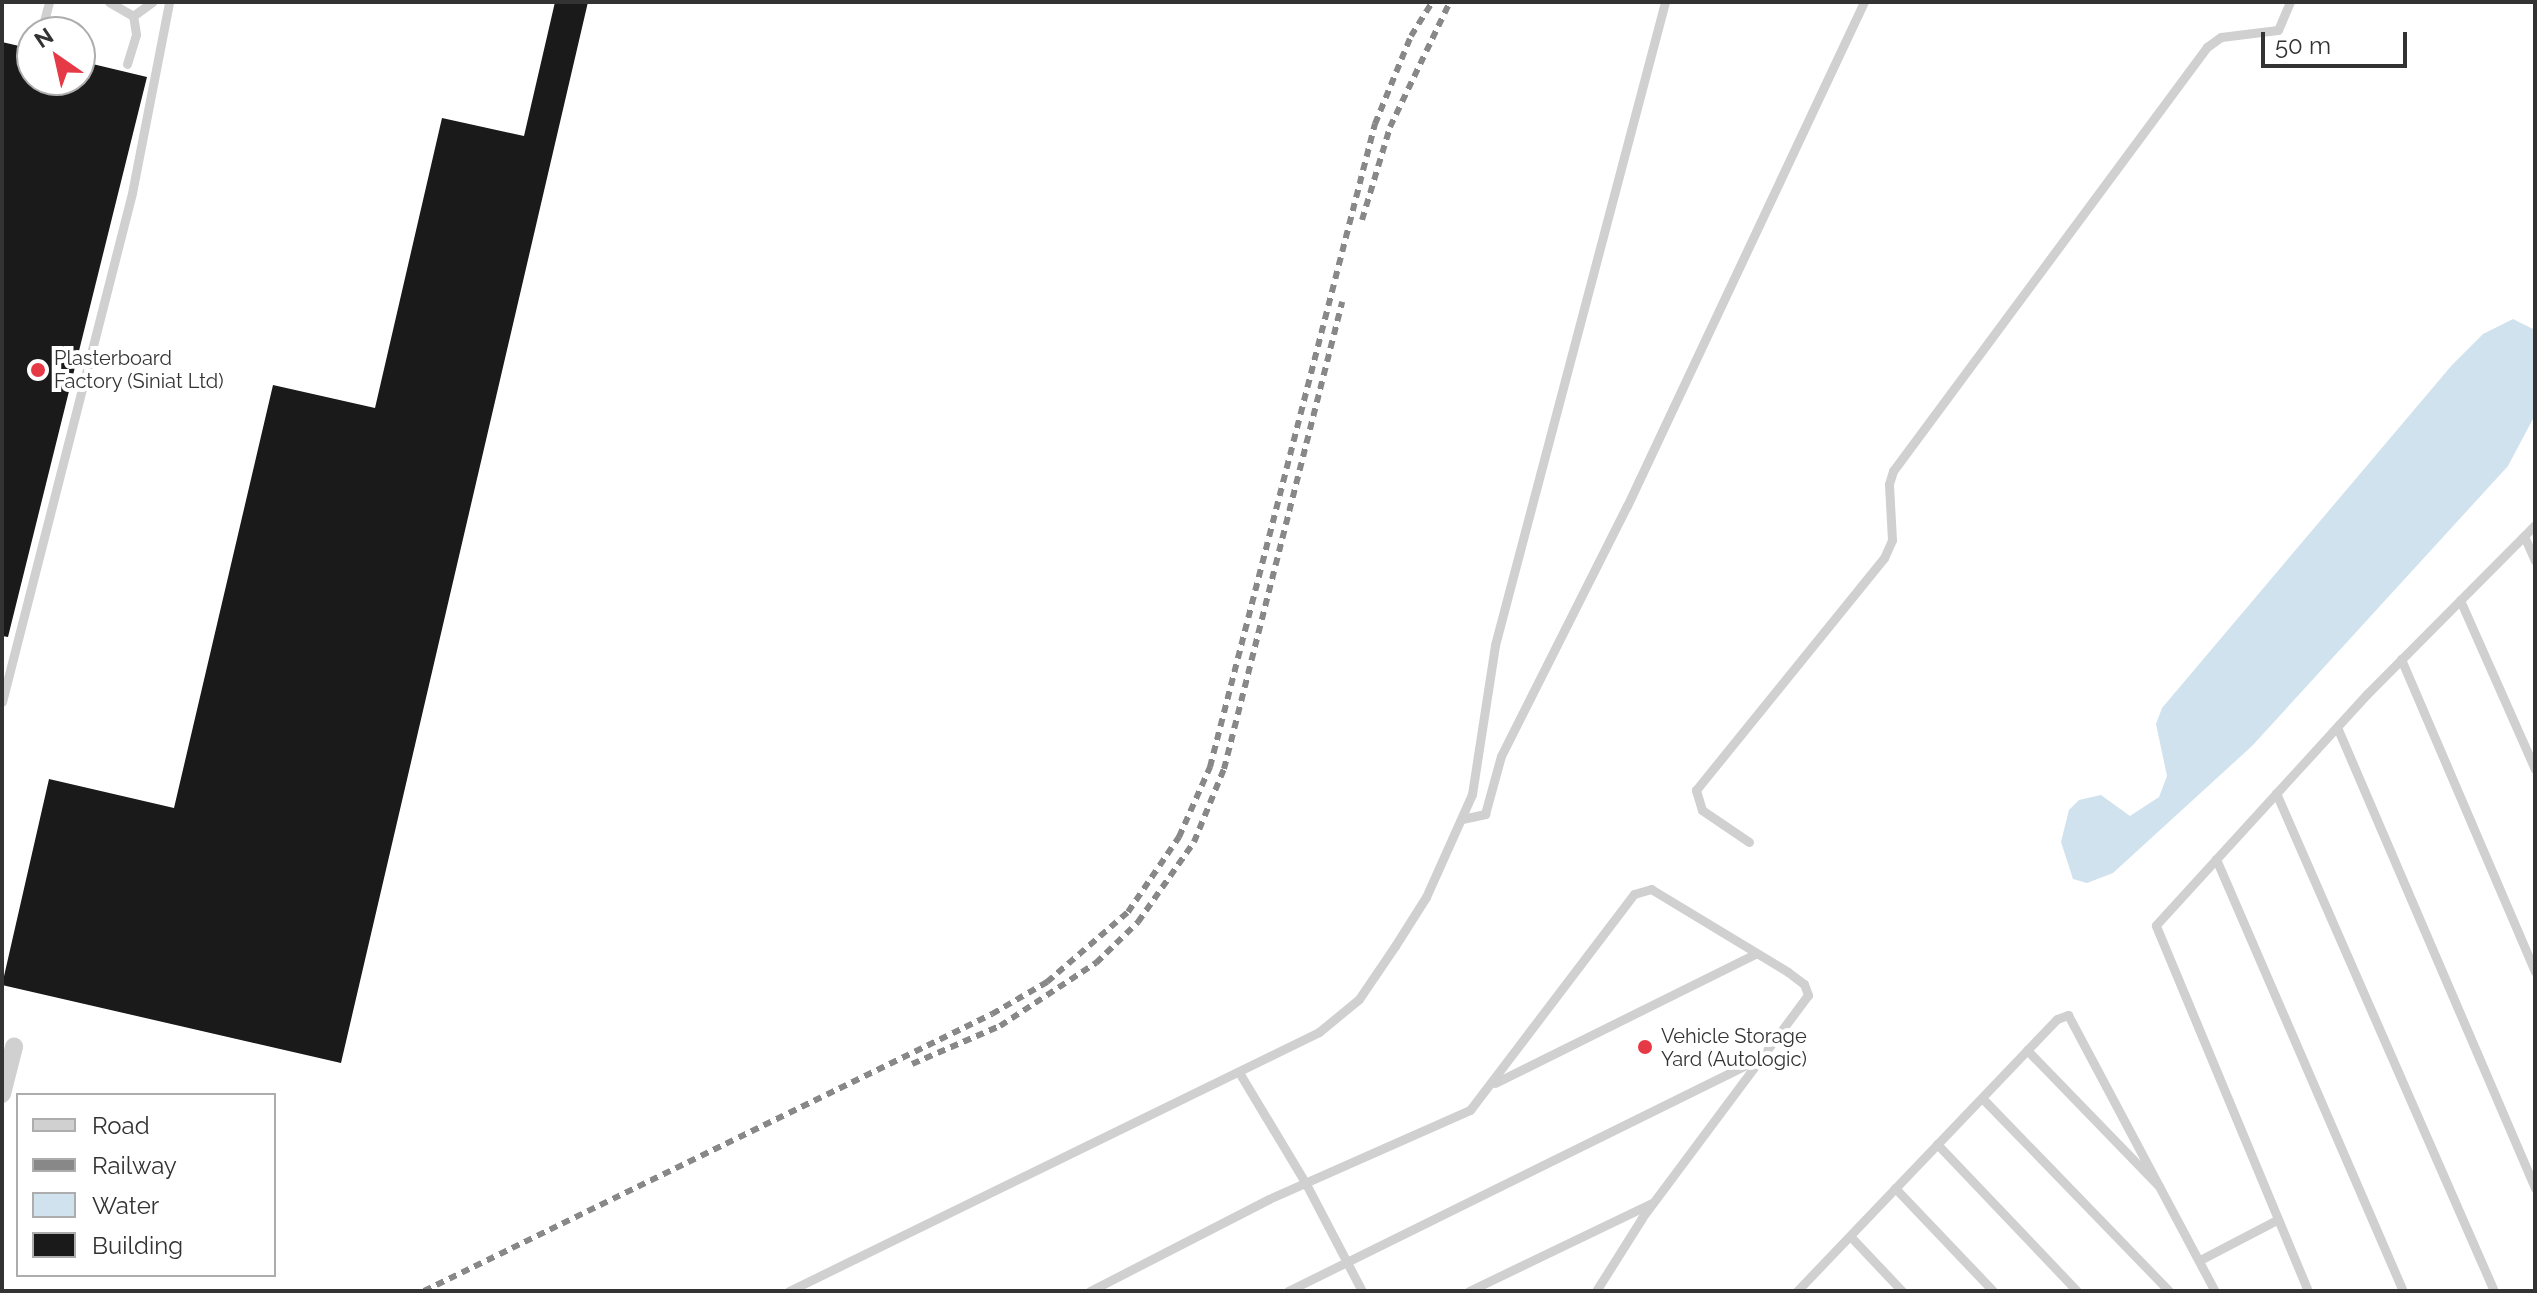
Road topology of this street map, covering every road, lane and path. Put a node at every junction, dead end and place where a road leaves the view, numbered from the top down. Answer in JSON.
{"nodes":[{"id":1,"x":109,"y":2,"type":"edge"},
{"id":2,"x":152,"y":2,"type":"edge"},
{"id":3,"x":169,"y":2,"type":"edge"},
{"id":4,"x":1665,"y":2,"type":"edge"},
{"id":5,"x":1864,"y":2,"type":"edge"},
{"id":6,"x":2290,"y":2,"type":"edge"},
{"id":7,"x":133,"y":16,"type":"junction"},
{"id":8,"x":127,"y":64,"type":"dead end"},
{"id":9,"x":2535,"y":525,"type":"edge"},
{"id":10,"x":2524,"y":536,"type":"junction"},
{"id":11,"x":2535,"y":561,"type":"edge"},
{"id":12,"x":2460,"y":600,"type":"junction"},
{"id":13,"x":2401,"y":659,"type":"junction"},
{"id":14,"x":2,"y":702,"type":"edge"},
{"id":15,"x":2337,"y":727,"type":"junction"},
{"id":16,"x":2535,"y":769,"type":"edge"},
{"id":17,"x":2276,"y":793,"type":"junction"},
{"id":18,"x":1462,"y":819,"type":"junction"},
{"id":19,"x":1749,"y":842,"type":"dead end"},
{"id":20,"x":2216,"y":859,"type":"junction"},
{"id":21,"x":1757,"y":953,"type":"junction"},
{"id":22,"x":2535,"y":972,"type":"edge"},
{"id":23,"x":8,"y":1046,"type":"edge"},
{"id":24,"x":2027,"y":1050,"type":"junction"},
{"id":25,"x":1765,"y":1055,"type":"junction"},
{"id":26,"x":1240,"y":1074,"type":"junction"},
{"id":27,"x":1492,"y":1085,"type":"junction"},
{"id":28,"x":2,"y":1094,"type":"edge"},
{"id":29,"x":1982,"y":1098,"type":"junction"},
{"id":30,"x":1937,"y":1144,"type":"junction"},
{"id":31,"x":1305,"y":1182,"type":"junction"},
{"id":32,"x":1895,"y":1188,"type":"junction"},
{"id":33,"x":2535,"y":1188,"type":"edge"},
{"id":34,"x":2167,"y":1194,"type":"junction"},
{"id":35,"x":1655,"y":1202,"type":"junction"},
{"id":36,"x":2277,"y":1220,"type":"junction"},
{"id":37,"x":1850,"y":1236,"type":"junction"},
{"id":38,"x":2200,"y":1260,"type":"junction"},
{"id":39,"x":1347,"y":1261,"type":"junction"},
{"id":40,"x":1805,"y":1282,"type":"junction"},
{"id":41,"x":789,"y":1291,"type":"edge"},
{"id":42,"x":1090,"y":1291,"type":"edge"},
{"id":43,"x":1288,"y":1291,"type":"edge"},
{"id":44,"x":1362,"y":1291,"type":"edge"},
{"id":45,"x":1469,"y":1291,"type":"edge"},
{"id":46,"x":1596,"y":1291,"type":"edge"},
{"id":47,"x":1797,"y":1291,"type":"edge"},
{"id":48,"x":1813,"y":1291,"type":"edge"},
{"id":49,"x":1902,"y":1291,"type":"edge"},
{"id":50,"x":1993,"y":1291,"type":"edge"},
{"id":51,"x":2077,"y":1291,"type":"edge"},
{"id":52,"x":2169,"y":1291,"type":"edge"},
{"id":53,"x":2215,"y":1291,"type":"edge"},
{"id":54,"x":2308,"y":1291,"type":"edge"},
{"id":55,"x":2403,"y":1291,"type":"edge"},
{"id":56,"x":2494,"y":1291,"type":"edge"}],
"edges":[{"from":1,"to":7,"type":"lane"},
{"from":2,"to":7,"type":"lane"},
{"from":3,"to":14,"type":"lane"},
{"from":4,"to":18,"type":"lane"},
{"from":5,"to":18,"type":"lane"},
{"from":6,"to":19,"type":"lane"},
{"from":7,"to":8,"type":"lane"},
{"from":9,"to":10,"type":"lane"},
{"from":10,"to":11,"type":"lane"},
{"from":10,"to":12,"type":"lane"},
{"from":12,"to":13,"type":"lane"},
{"from":12,"to":16,"type":"lane"},
{"from":13,"to":15,"type":"lane"},
{"from":13,"to":22,"type":"lane"},
{"from":15,"to":17,"type":"lane"},
{"from":15,"to":33,"type":"lane"},
{"from":17,"to":20,"type":"lane"},
{"from":17,"to":56,"type":"lane"},
{"from":18,"to":26,"type":"lane"},
{"from":20,"to":36,"type":"lane"},
{"from":20,"to":55,"type":"lane"},
{"from":21,"to":25,"type":"lane"},
{"from":21,"to":27,"type":"lane"},
{"from":21,"to":27,"type":"lane"},
{"from":23,"to":28,"type":"street"},
{"from":24,"to":29,"type":"lane"},
{"from":24,"to":34,"type":"lane"},
{"from":24,"to":34,"type":"lane"},
{"from":25,"to":35,"type":"lane"},
{"from":25,"to":39,"type":"lane"},
{"from":26,"to":31,"type":"lane"},
{"from":26,"to":41,"type":"lane"},
{"from":27,"to":31,"type":"lane"},
{"from":29,"to":30,"type":"lane"},
{"from":29,"to":52,"type":"lane"},
{"from":30,"to":32,"type":"lane"},
{"from":30,"to":51,"type":"lane"},
{"from":31,"to":39,"type":"lane"},
{"from":31,"to":42,"type":"lane"},
{"from":32,"to":37,"type":"lane"},
{"from":32,"to":50,"type":"lane"},
{"from":34,"to":38,"type":"lane"},
{"from":35,"to":45,"type":"lane"},
{"from":35,"to":46,"type":"lane"},
{"from":36,"to":38,"type":"lane"},
{"from":36,"to":54,"type":"lane"},
{"from":37,"to":40,"type":"lane"},
{"from":37,"to":49,"type":"lane"},
{"from":38,"to":53,"type":"lane"},
{"from":39,"to":43,"type":"lane"},
{"from":39,"to":44,"type":"lane"},
{"from":40,"to":47,"type":"lane"},
{"from":40,"to":48,"type":"lane"}]}
